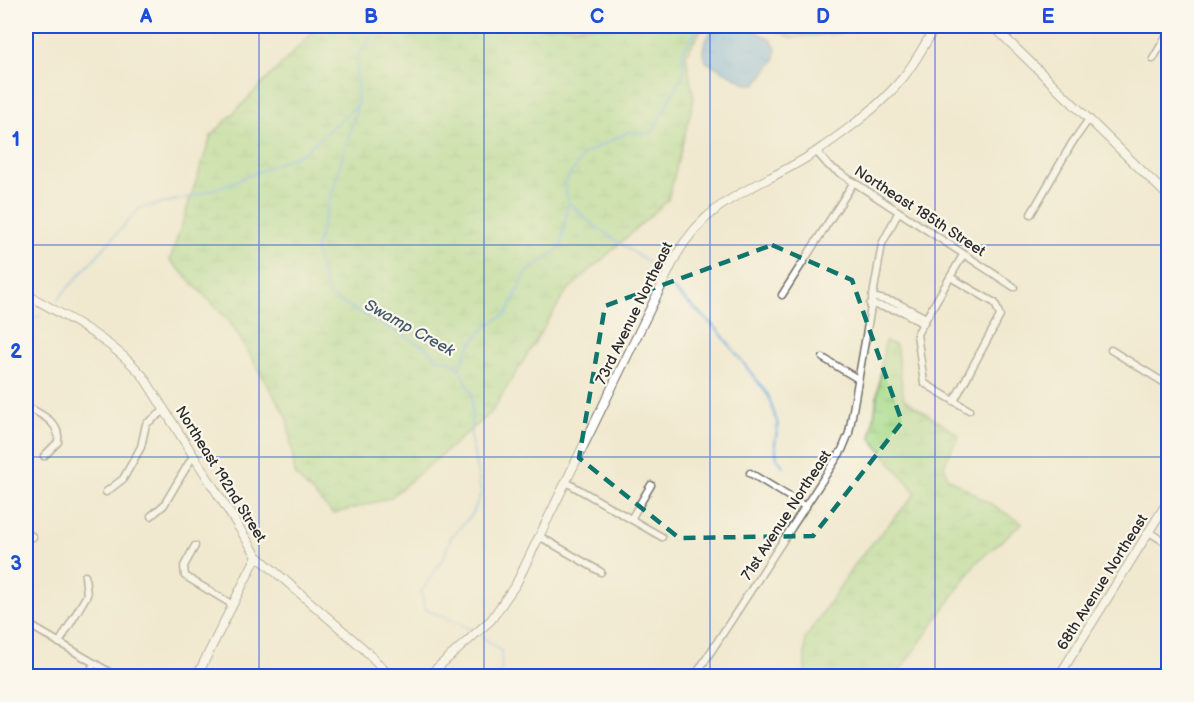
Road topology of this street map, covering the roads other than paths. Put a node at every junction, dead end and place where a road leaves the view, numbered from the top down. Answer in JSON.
{"nodes":[{"id":1,"x":936,"y":26,"type":"edge"},
{"id":2,"x":993,"y":26,"type":"edge"},
{"id":3,"x":1168,"y":33,"type":"edge"},
{"id":4,"x":1153,"y":59,"type":"dead end"},
{"id":5,"x":1089,"y":119,"type":"junction"},
{"id":6,"x":816,"y":152,"type":"junction"},
{"id":7,"x":854,"y":182,"type":"junction"},
{"id":8,"x":1168,"y":196,"type":"edge"},
{"id":9,"x":898,"y":213,"type":"junction"},
{"id":10,"x":1031,"y":214,"type":"dead end"},
{"id":11,"x":963,"y":255,"type":"junction"},
{"id":12,"x":950,"y":277,"type":"junction"},
{"id":13,"x":1014,"y":287,"type":"dead end"},
{"id":14,"x":26,"y":294,"type":"edge"},
{"id":15,"x":782,"y":296,"type":"dead end"},
{"id":16,"x":871,"y":301,"type":"junction"},
{"id":17,"x":924,"y":321,"type":"junction"},
{"id":18,"x":1111,"y":350,"type":"dead end"},
{"id":19,"x":823,"y":358,"type":"dead end"},
{"id":20,"x":858,"y":379,"type":"junction"},
{"id":21,"x":1168,"y":386,"type":"edge"},
{"id":22,"x":954,"y":401,"type":"junction"},
{"id":23,"x":26,"y":406,"type":"edge"},
{"id":24,"x":165,"y":410,"type":"junction"},
{"id":25,"x":969,"y":410,"type":"dead end"},
{"id":26,"x":44,"y":456,"type":"dead end"},
{"id":27,"x":193,"y":456,"type":"junction"},
{"id":28,"x":750,"y":473,"type":"dead end"},
{"id":29,"x":566,"y":482,"type":"junction"},
{"id":30,"x":651,"y":485,"type":"dead end"},
{"id":31,"x":106,"y":492,"type":"dead end"},
{"id":32,"x":1168,"y":501,"type":"edge"},
{"id":33,"x":806,"y":507,"type":"junction"},
{"id":34,"x":151,"y":516,"type":"dead end"},
{"id":35,"x":631,"y":519,"type":"junction"},
{"id":36,"x":26,"y":532,"type":"edge"},
{"id":37,"x":1149,"y":532,"type":"junction"},
{"id":38,"x":539,"y":536,"type":"junction"},
{"id":39,"x":33,"y":537,"type":"dead end"},
{"id":40,"x":662,"y":537,"type":"dead end"},
{"id":41,"x":1168,"y":544,"type":"edge"},
{"id":42,"x":195,"y":546,"type":"dead end"},
{"id":43,"x":257,"y":556,"type":"junction"},
{"id":44,"x":601,"y":572,"type":"dead end"},
{"id":45,"x":85,"y":576,"type":"dead end"},
{"id":46,"x":233,"y":605,"type":"junction"},
{"id":47,"x":26,"y":623,"type":"edge"},
{"id":48,"x":59,"y":643,"type":"junction"},
{"id":49,"x":94,"y":664,"type":"junction"},
{"id":50,"x":87,"y":676,"type":"edge"},
{"id":51,"x":116,"y":676,"type":"edge"},
{"id":52,"x":197,"y":676,"type":"edge"},
{"id":53,"x":390,"y":676,"type":"edge"},
{"id":54,"x":428,"y":676,"type":"edge"},
{"id":55,"x":695,"y":676,"type":"edge"},
{"id":56,"x":1059,"y":676,"type":"edge"}],
"edges":[{"from":1,"to":6,"type":"street","name":"73rd Avenue Northeast"},
{"from":2,"to":5,"type":"street"},
{"from":3,"to":4,"type":"street"},
{"from":5,"to":8,"type":"street"},
{"from":5,"to":10,"type":"street"},
{"from":6,"to":7,"type":"street","name":"Northeast 185th Street"},
{"from":6,"to":29,"type":"street","name":"73rd Avenue Northeast"},
{"from":7,"to":9,"type":"street","name":"Northeast 185th Street"},
{"from":7,"to":15,"type":"street"},
{"from":9,"to":11,"type":"street","name":"Northeast 185th Street"},
{"from":9,"to":16,"type":"street","name":"71st Avenue Northeast"},
{"from":11,"to":12,"type":"street"},
{"from":11,"to":13,"type":"street","name":"Northeast 185th Street"},
{"from":12,"to":17,"type":"street"},
{"from":12,"to":22,"type":"street"},
{"from":14,"to":24,"type":"street","name":"Northeast 192nd Street"},
{"from":16,"to":17,"type":"street"},
{"from":16,"to":20,"type":"street","name":"71st Avenue Northeast"},
{"from":17,"to":22,"type":"street"},
{"from":18,"to":21,"type":"street"},
{"from":19,"to":20,"type":"street"},
{"from":20,"to":33,"type":"street","name":"71st Avenue Northeast"},
{"from":22,"to":25,"type":"street"},
{"from":23,"to":26,"type":"street"},
{"from":24,"to":27,"type":"street","name":"Northeast 192nd Street"},
{"from":24,"to":31,"type":"street"},
{"from":27,"to":34,"type":"street"},
{"from":27,"to":43,"type":"street","name":"Northeast 192nd Street"},
{"from":28,"to":33,"type":"street"},
{"from":29,"to":35,"type":"street"},
{"from":29,"to":38,"type":"street","name":"73rd Avenue Northeast"},
{"from":30,"to":35,"type":"street"},
{"from":32,"to":37,"type":"street","name":"68th Avenue Northeast"},
{"from":33,"to":55,"type":"street","name":"71st Avenue Northeast"},
{"from":35,"to":40,"type":"street"},
{"from":36,"to":39,"type":"street"},
{"from":37,"to":41,"type":"street"},
{"from":37,"to":56,"type":"street","name":"68th Avenue Northeast"},
{"from":38,"to":44,"type":"street"},
{"from":38,"to":54,"type":"street","name":"73rd Avenue Northeast"},
{"from":42,"to":46,"type":"street"},
{"from":43,"to":46,"type":"street"},
{"from":43,"to":53,"type":"street","name":"Northeast 192nd Street"},
{"from":45,"to":48,"type":"street"},
{"from":46,"to":52,"type":"street"},
{"from":47,"to":48,"type":"street"},
{"from":48,"to":49,"type":"street"},
{"from":49,"to":50,"type":"street"},
{"from":49,"to":51,"type":"street"}]}
